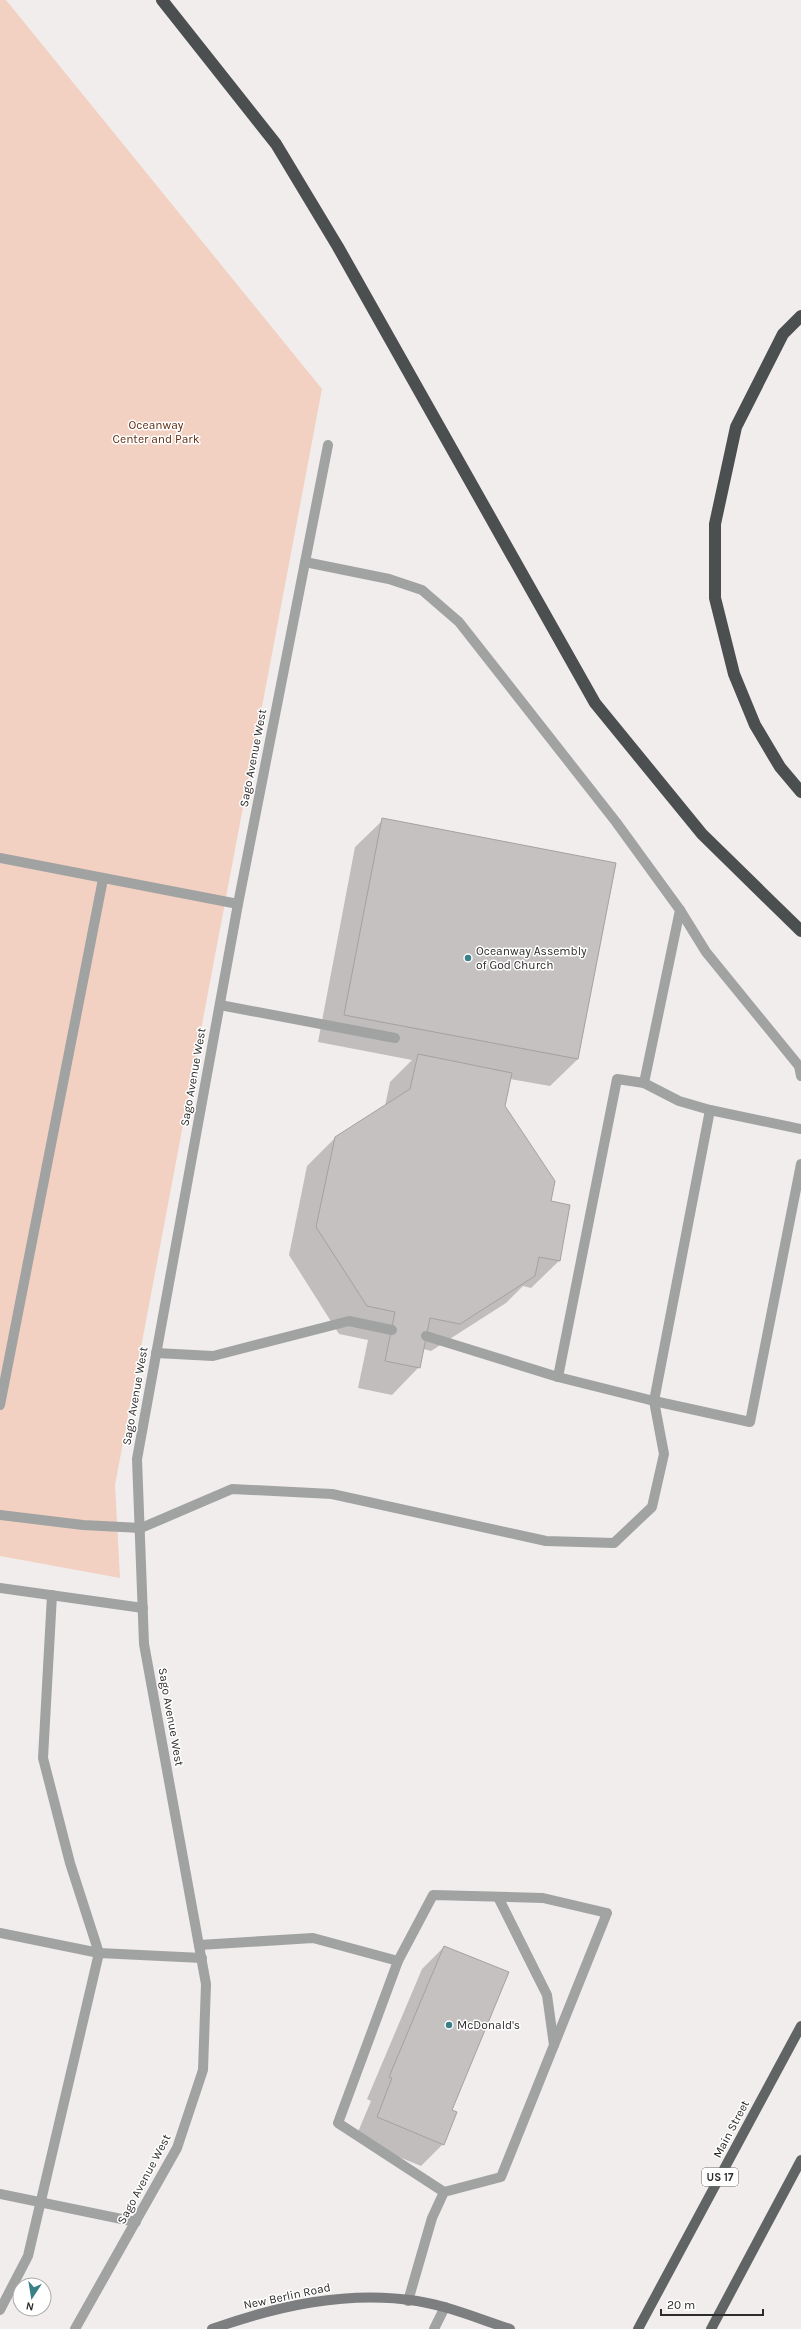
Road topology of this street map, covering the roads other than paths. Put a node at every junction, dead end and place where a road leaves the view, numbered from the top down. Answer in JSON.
{"nodes":[{"id":1,"x":162,"y":0,"type":"edge"},
{"id":2,"x":801,"y":316,"type":"edge"},
{"id":3,"x":328,"y":445,"type":"dead end"},
{"id":4,"x":305,"y":562,"type":"junction"},
{"id":5,"x":801,"y":792,"type":"edge"},
{"id":6,"x":0,"y":858,"type":"edge"},
{"id":7,"x":104,"y":879,"type":"junction"},
{"id":8,"x":238,"y":904,"type":"junction"},
{"id":9,"x":680,"y":910,"type":"junction"},
{"id":10,"x":801,"y":931,"type":"edge"},
{"id":11,"x":220,"y":1005,"type":"junction"},
{"id":12,"x":395,"y":1038,"type":"dead end"},
{"id":13,"x":801,"y":1076,"type":"edge"},
{"id":14,"x":644,"y":1083,"type":"junction"},
{"id":15,"x":710,"y":1110,"type":"junction"},
{"id":16,"x":801,"y":1129,"type":"edge"},
{"id":17,"x":801,"y":1164,"type":"edge"},
{"id":18,"x":392,"y":1330,"type":"dead end"},
{"id":19,"x":426,"y":1336,"type":"dead end"},
{"id":20,"x":156,"y":1353,"type":"junction"},
{"id":21,"x":558,"y":1377,"type":"junction"},
{"id":22,"x":654,"y":1401,"type":"junction"},
{"id":23,"x":0,"y":1405,"type":"edge"},
{"id":24,"x":0,"y":1515,"type":"edge"},
{"id":25,"x":141,"y":1528,"type":"junction"},
{"id":26,"x":0,"y":1588,"type":"edge"},
{"id":27,"x":52,"y":1595,"type":"junction"},
{"id":28,"x":143,"y":1608,"type":"junction"},
{"id":29,"x":498,"y":1897,"type":"junction"},
{"id":30,"x":0,"y":1933,"type":"edge"},
{"id":31,"x":199,"y":1944,"type":"junction"},
{"id":32,"x":99,"y":1953,"type":"junction"},
{"id":33,"x":202,"y":1958,"type":"junction"},
{"id":34,"x":398,"y":1961,"type":"junction"},
{"id":35,"x":801,"y":2026,"type":"edge"},
{"id":36,"x":554,"y":2046,"type":"junction"},
{"id":37,"x":801,"y":2160,"type":"edge"},
{"id":38,"x":444,"y":2192,"type":"junction"},
{"id":39,"x":0,"y":2194,"type":"edge"},
{"id":40,"x":41,"y":2203,"type":"junction"},
{"id":41,"x":136,"y":2222,"type":"junction"},
{"id":42,"x":408,"y":2301,"type":"junction"},
{"id":43,"x":445,"y":2307,"type":"junction"},
{"id":44,"x":0,"y":2310,"type":"edge"},
{"id":45,"x":75,"y":2329,"type":"edge"},
{"id":46,"x":212,"y":2329,"type":"edge"},
{"id":47,"x":434,"y":2329,"type":"edge"},
{"id":48,"x":510,"y":2329,"type":"edge"},
{"id":49,"x":638,"y":2329,"type":"edge"},
{"id":50,"x":711,"y":2329,"type":"edge"}],
"edges":[{"from":1,"to":10,"type":"highway"},
{"from":2,"to":5,"type":"highway"},
{"from":3,"to":4,"type":"street","name":"Sago Avenue West"},
{"from":4,"to":8,"type":"street","name":"Sago Avenue West"},
{"from":4,"to":9,"type":"street"},
{"from":6,"to":7,"type":"street"},
{"from":7,"to":8,"type":"street"},
{"from":7,"to":23,"type":"street"},
{"from":8,"to":11,"type":"street","name":"Sago Avenue West"},
{"from":9,"to":13,"type":"street"},
{"from":9,"to":14,"type":"street"},
{"from":11,"to":12,"type":"street"},
{"from":11,"to":20,"type":"street","name":"Sago Avenue West"},
{"from":14,"to":15,"type":"street"},
{"from":14,"to":21,"type":"street"},
{"from":15,"to":16,"type":"street"},
{"from":15,"to":22,"type":"street"},
{"from":17,"to":22,"type":"street"},
{"from":18,"to":20,"type":"street"},
{"from":19,"to":21,"type":"street"},
{"from":20,"to":25,"type":"street","name":"Sago Avenue West"},
{"from":21,"to":22,"type":"street"},
{"from":22,"to":25,"type":"street"},
{"from":24,"to":25,"type":"street"},
{"from":25,"to":28,"type":"street","name":"Sago Avenue West"},
{"from":26,"to":27,"type":"street"},
{"from":27,"to":28,"type":"street"},
{"from":27,"to":32,"type":"street"},
{"from":28,"to":31,"type":"street","name":"Sago Avenue West"},
{"from":29,"to":34,"type":"street"},
{"from":29,"to":36,"type":"street"},
{"from":29,"to":36,"type":"street"},
{"from":30,"to":32,"type":"street"},
{"from":31,"to":33,"type":"street","name":"Sago Avenue West"},
{"from":31,"to":34,"type":"street"},
{"from":32,"to":33,"type":"street"},
{"from":32,"to":40,"type":"street"},
{"from":33,"to":41,"type":"street","name":"Sago Avenue West"},
{"from":34,"to":38,"type":"street"},
{"from":35,"to":49,"type":"main road","name":"Main Street","number":"US 17"},
{"from":36,"to":38,"type":"street"},
{"from":37,"to":50,"type":"main road"},
{"from":38,"to":42,"type":"street"},
{"from":39,"to":40,"type":"street"},
{"from":40,"to":41,"type":"street"},
{"from":40,"to":44,"type":"street"},
{"from":41,"to":45,"type":"street","name":"Sago Avenue West"},
{"from":42,"to":43,"type":"street","name":"New Berlin Road"},
{"from":42,"to":46,"type":"street","name":"New Berlin Road"},
{"from":43,"to":47,"type":"street"},
{"from":43,"to":48,"type":"street","name":"New Berlin Road"}]}
